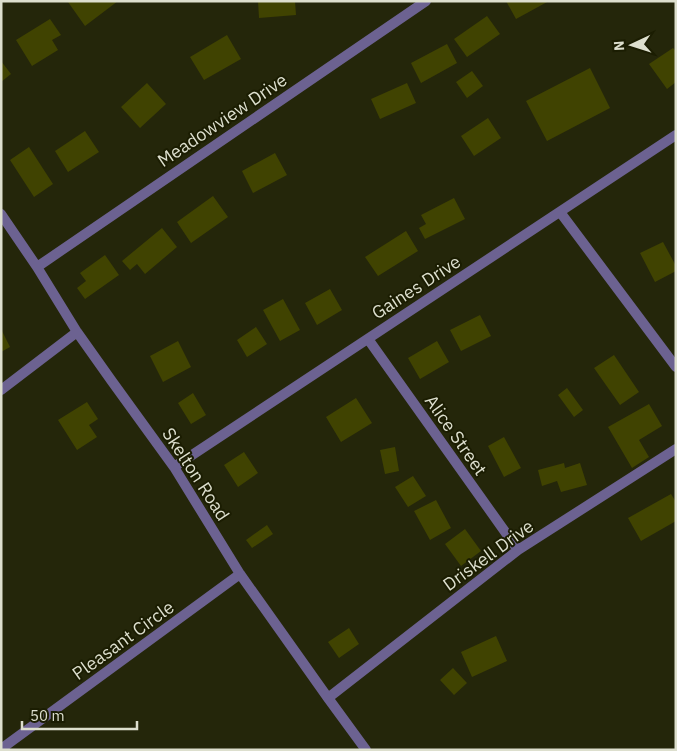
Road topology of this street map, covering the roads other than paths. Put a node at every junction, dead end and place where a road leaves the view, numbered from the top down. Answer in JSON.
{"nodes":[{"id":1,"x":426,"y":1,"type":"edge"},
{"id":2,"x":676,"y":135,"type":"edge"},
{"id":3,"x":560,"y":212,"type":"junction"},
{"id":4,"x":1,"y":214,"type":"edge"},
{"id":5,"x":37,"y":267,"type":"junction"},
{"id":6,"x":77,"y":332,"type":"junction"},
{"id":7,"x":368,"y":339,"type":"junction"},
{"id":8,"x":676,"y":367,"type":"edge"},
{"id":9,"x":1,"y":390,"type":"edge"},
{"id":10,"x":676,"y":449,"type":"edge"},
{"id":11,"x":174,"y":467,"type":"junction"},
{"id":12,"x":518,"y":550,"type":"junction"},
{"id":13,"x":240,"y":574,"type":"junction"},
{"id":14,"x":328,"y":698,"type":"junction"},
{"id":15,"x":1,"y":750,"type":"edge"},
{"id":16,"x":366,"y":750,"type":"edge"}],
"edges":[{"from":1,"to":5,"type":"street","name":"Meadowview Drive"},
{"from":2,"to":3,"type":"street","name":"Gaines Drive"},
{"from":3,"to":7,"type":"street","name":"Gaines Drive"},
{"from":3,"to":8,"type":"street"},
{"from":4,"to":5,"type":"street","name":"Skelton Road"},
{"from":5,"to":6,"type":"street","name":"Skelton Road"},
{"from":6,"to":9,"type":"street"},
{"from":6,"to":11,"type":"street","name":"Skelton Road"},
{"from":7,"to":11,"type":"street","name":"Gaines Drive"},
{"from":7,"to":12,"type":"street","name":"Alice Street"},
{"from":10,"to":12,"type":"street","name":"Driskell Drive"},
{"from":11,"to":13,"type":"street","name":"Skelton Road"},
{"from":12,"to":14,"type":"street","name":"Driskell Drive"},
{"from":13,"to":14,"type":"street","name":"Skelton Road"},
{"from":13,"to":15,"type":"street","name":"Pleasant Circle"},
{"from":14,"to":16,"type":"street","name":"Skelton Road"}]}
